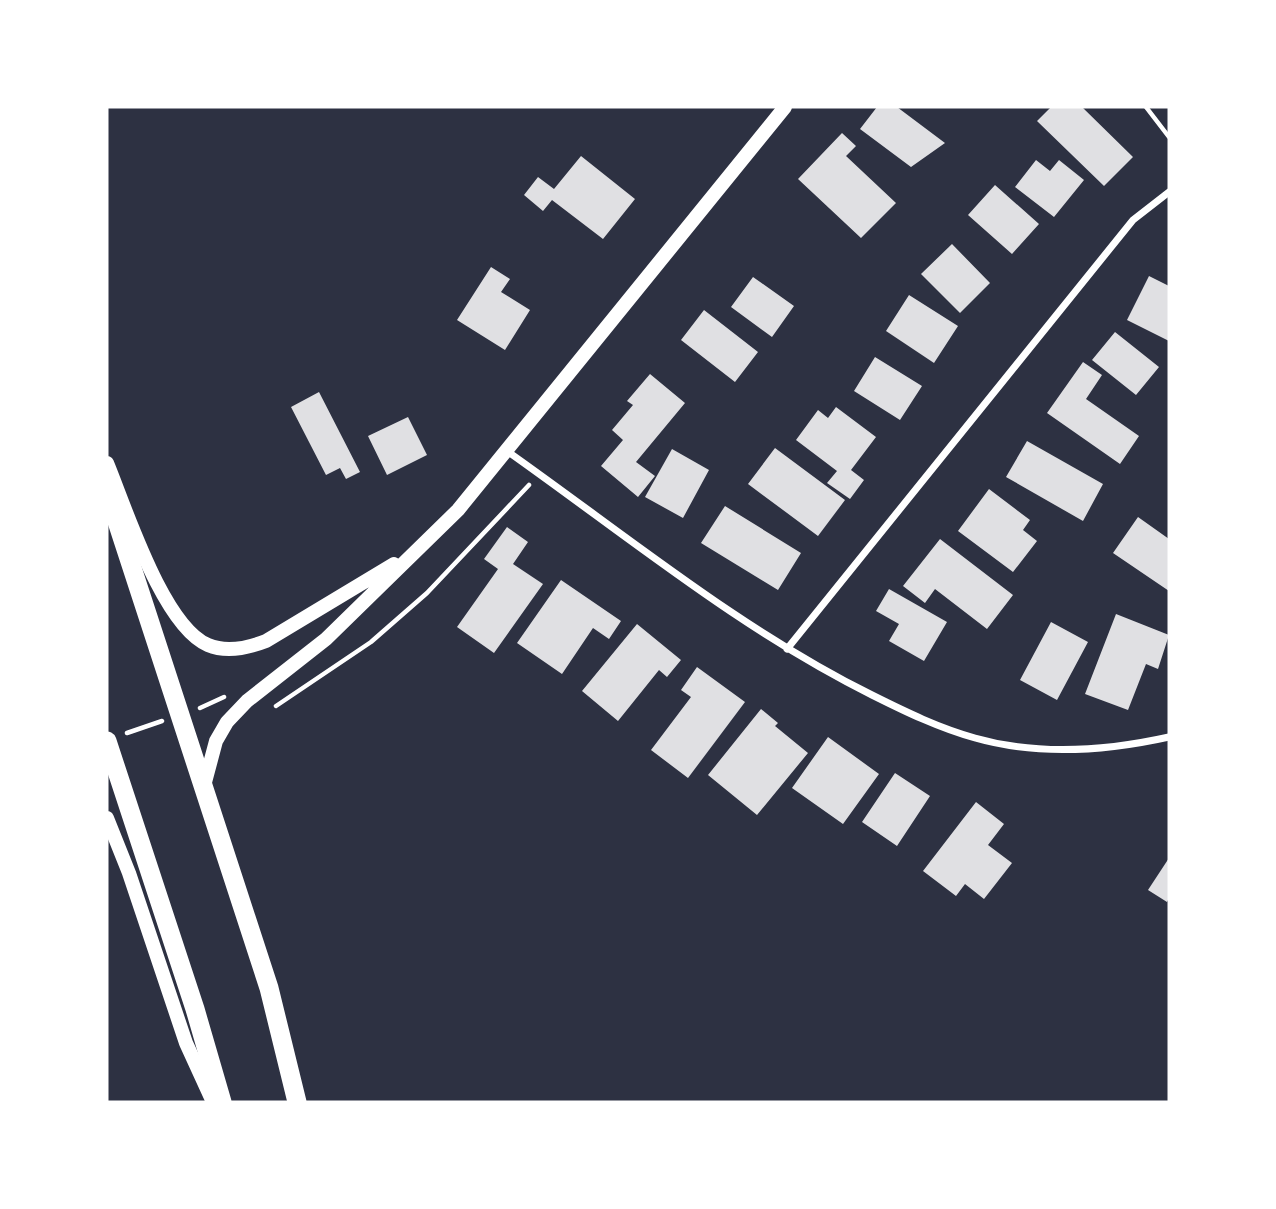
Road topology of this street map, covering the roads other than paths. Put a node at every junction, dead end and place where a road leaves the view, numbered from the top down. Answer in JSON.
{"nodes":[{"id":1,"x":785,"y":107,"type":"edge"},
{"id":2,"x":1169,"y":192,"type":"edge"},
{"id":3,"x":507,"y":451,"type":"junction"},
{"id":4,"x":107,"y":463,"type":"edge"},
{"id":5,"x":107,"y":491,"type":"edge"},
{"id":6,"x":419,"y":549,"type":"junction"},
{"id":7,"x":787,"y":649,"type":"junction"},
{"id":8,"x":1169,"y":737,"type":"edge"},
{"id":9,"x":107,"y":741,"type":"edge"},
{"id":10,"x":204,"y":786,"type":"junction"},
{"id":11,"x":107,"y":818,"type":"edge"},
{"id":12,"x":213,"y":1102,"type":"edge"},
{"id":13,"x":222,"y":1102,"type":"edge"},
{"id":14,"x":297,"y":1102,"type":"edge"}],
"edges":[{"from":1,"to":3,"type":"main road"},
{"from":2,"to":7,"type":"street"},
{"from":3,"to":6,"type":"main road"},
{"from":3,"to":7,"type":"street"},
{"from":4,"to":6,"type":"main road"},
{"from":5,"to":10,"type":"highway"},
{"from":6,"to":10,"type":"main road"},
{"from":7,"to":8,"type":"street"},
{"from":9,"to":13,"type":"highway"},
{"from":10,"to":14,"type":"highway"},
{"from":11,"to":12,"type":"main road"}]}
